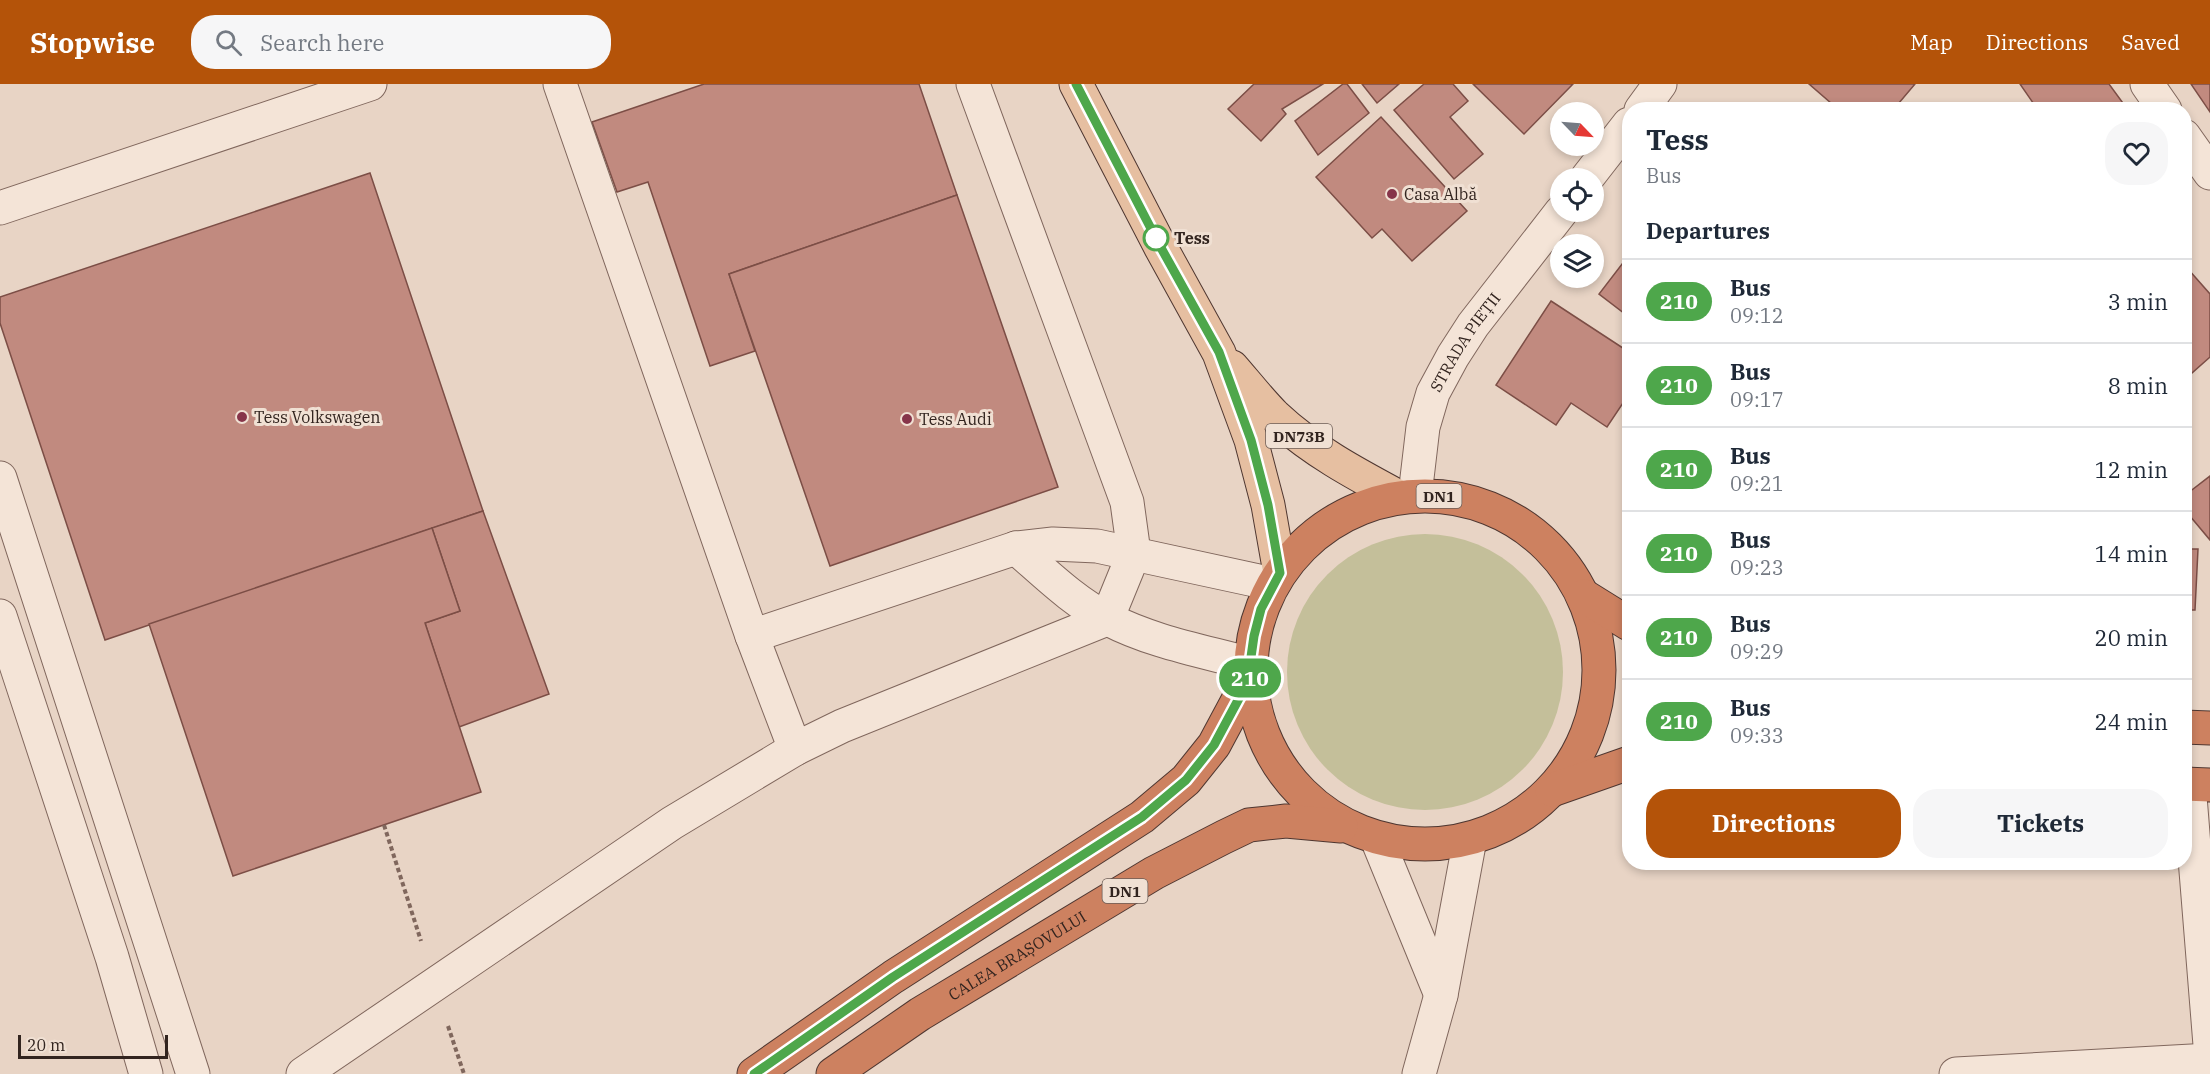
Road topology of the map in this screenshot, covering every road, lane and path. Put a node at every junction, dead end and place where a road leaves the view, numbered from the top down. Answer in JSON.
{"nodes":[{"id":1,"x":370,"y":84,"type":"edge"},
{"id":2,"x":560,"y":84,"type":"edge"},
{"id":3,"x":973,"y":84,"type":"edge"},
{"id":4,"x":1076,"y":84,"type":"edge"},
{"id":5,"x":1660,"y":84,"type":"edge"},
{"id":6,"x":2147,"y":84,"type":"edge"},
{"id":7,"x":1647,"y":102,"type":"edge"},
{"id":8,"x":2159,"y":102,"type":"edge"},
{"id":9,"x":1622,"y":133,"type":"edge"},
{"id":10,"x":2192,"y":147,"type":"edge"},
{"id":11,"x":1595,"y":168,"type":"edge"},
{"id":12,"x":2210,"y":173,"type":"edge"},
{"id":13,"x":0,"y":208,"type":"edge"},
{"id":14,"x":1553,"y":222,"type":"edge"},
{"id":15,"x":1219,"y":352,"type":"junction"},
{"id":16,"x":0,"y":478,"type":"edge"},
{"id":17,"x":1407,"y":496,"type":"junction"},
{"id":18,"x":1016,"y":548,"type":"junction"},
{"id":19,"x":1134,"y":553,"type":"junction"},
{"id":20,"x":1276,"y":578,"type":"junction"},
{"id":21,"x":1584,"y":596,"type":"junction"},
{"id":22,"x":0,"y":616,"type":"edge"},
{"id":23,"x":1107,"y":619,"type":"junction"},
{"id":24,"x":1622,"y":620,"type":"edge"},
{"id":25,"x":752,"y":636,"type":"junction"},
{"id":26,"x":1250,"y":670,"type":"junction"},
{"id":27,"x":2192,"y":727,"type":"edge"},
{"id":28,"x":2210,"y":728,"type":"edge"},
{"id":29,"x":795,"y":749,"type":"junction"},
{"id":30,"x":1622,"y":765,"type":"edge"},
{"id":31,"x":2194,"y":784,"type":"edge"},
{"id":32,"x":1552,"y":790,"type":"junction"},
{"id":33,"x":1346,"y":827,"type":"junction"},
{"id":34,"x":1377,"y":839,"type":"junction"},
{"id":35,"x":1470,"y":839,"type":"junction"},
{"id":36,"x":1441,"y":995,"type":"junction"},
{"id":37,"x":2210,"y":1044,"type":"edge"},
{"id":38,"x":2210,"y":1060,"type":"edge"},
{"id":39,"x":146,"y":1074,"type":"edge"},
{"id":40,"x":193,"y":1074,"type":"edge"},
{"id":41,"x":303,"y":1074,"type":"edge"},
{"id":42,"x":754,"y":1074,"type":"edge"},
{"id":43,"x":833,"y":1074,"type":"edge"},
{"id":44,"x":1419,"y":1074,"type":"edge"},
{"id":45,"x":1956,"y":1074,"type":"edge"}],
"edges":[{"from":1,"to":13,"type":"street"},
{"from":2,"to":25,"type":"street"},
{"from":3,"to":19,"type":"street"},
{"from":4,"to":15,"type":"main road","number":"DN73B"},
{"from":5,"to":7,"type":"street"},
{"from":6,"to":8,"type":"street"},
{"from":9,"to":11,"type":"street"},
{"from":10,"to":12,"type":"street"},
{"from":14,"to":17,"type":"street","name":"STRADA PIEȚII"},
{"from":15,"to":17,"type":"main road","number":"DN73B"},
{"from":15,"to":20,"type":"main road","number":"DN73B"},
{"from":16,"to":40,"type":"street"},
{"from":17,"to":20,"type":"highway","number":"DN1"},
{"from":17,"to":21,"type":"highway","number":"DN1"},
{"from":18,"to":19,"type":"street"},
{"from":18,"to":23,"type":"street"},
{"from":18,"to":25,"type":"street"},
{"from":19,"to":20,"type":"street"},
{"from":19,"to":23,"type":"street"},
{"from":20,"to":26,"type":"highway","number":"DN1"},
{"from":21,"to":24,"type":"highway","number":"DN1"},
{"from":21,"to":32,"type":"highway","number":"DN1"},
{"from":22,"to":39,"type":"street"},
{"from":23,"to":26,"type":"street"},
{"from":23,"to":29,"type":"street"},
{"from":25,"to":29,"type":"street"},
{"from":26,"to":33,"type":"highway","number":"DN1"},
{"from":26,"to":42,"type":"highway","number":"DN1"},
{"from":27,"to":28,"type":"highway"},
{"from":29,"to":41,"type":"street"},
{"from":30,"to":32,"type":"highway","number":"DN1"},
{"from":31,"to":37,"type":"street"},
{"from":32,"to":35,"type":"highway","number":"DN1"},
{"from":33,"to":34,"type":"highway","number":"DN1"},
{"from":33,"to":43,"type":"highway","name":"CALEA BRAȘOVULUI","number":"DN1"},
{"from":34,"to":35,"type":"highway","number":"DN1"},
{"from":34,"to":36,"type":"street"},
{"from":35,"to":36,"type":"street"},
{"from":36,"to":44,"type":"street"},
{"from":38,"to":45,"type":"street"}]}
